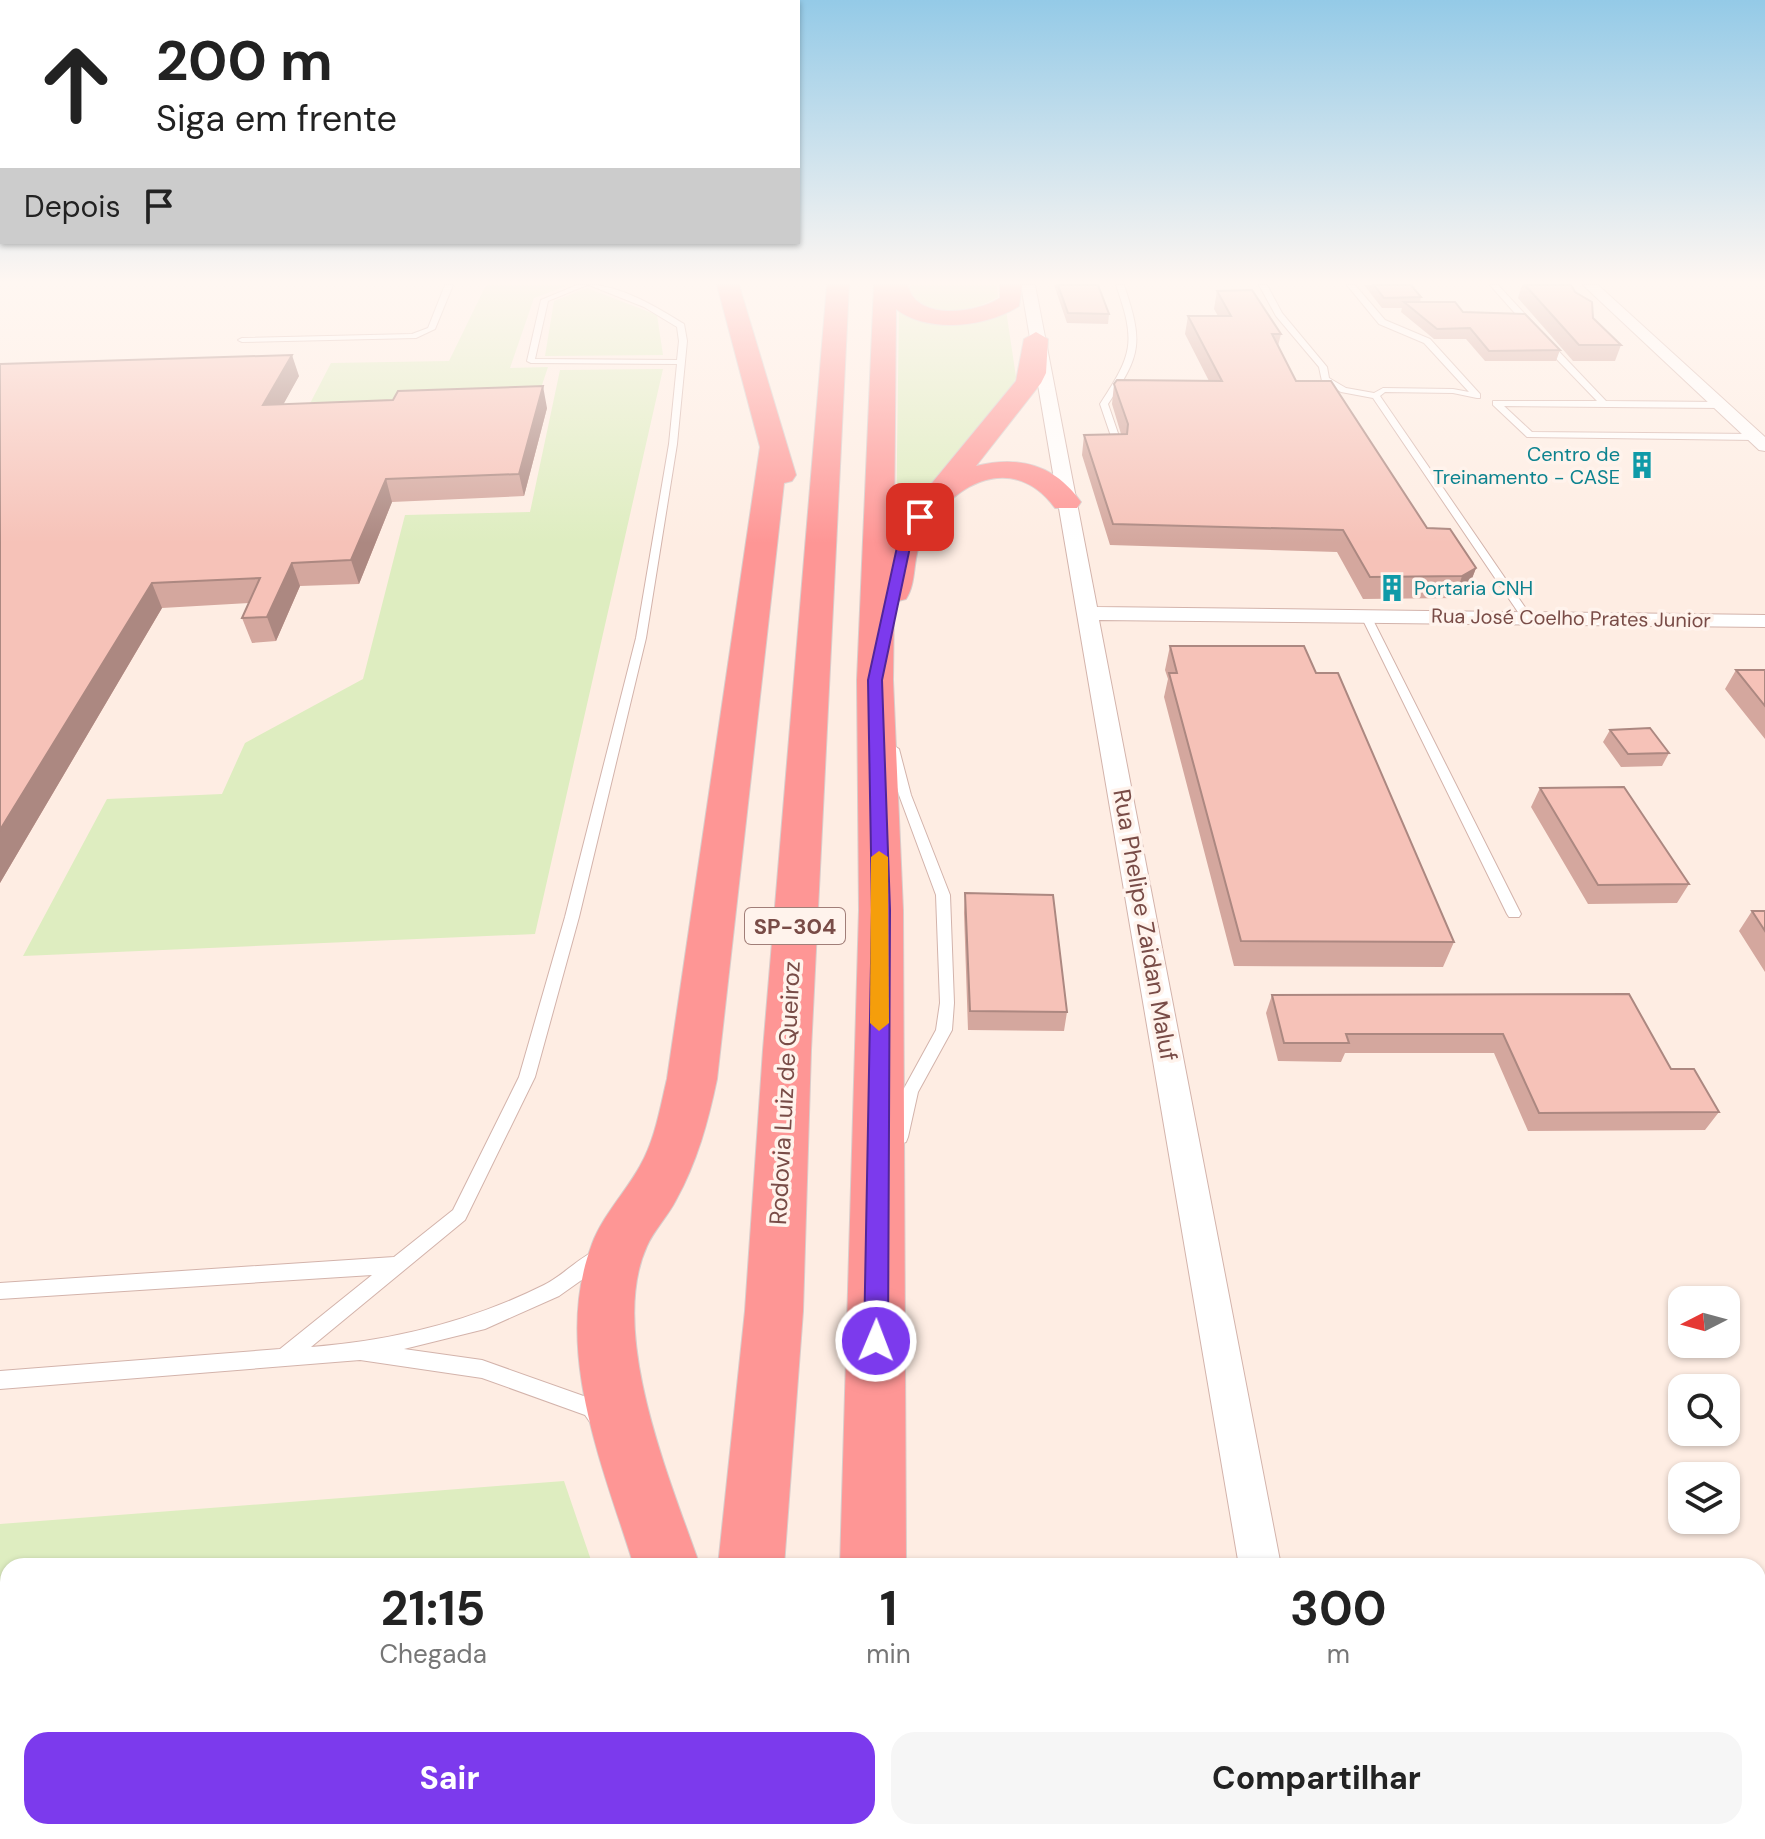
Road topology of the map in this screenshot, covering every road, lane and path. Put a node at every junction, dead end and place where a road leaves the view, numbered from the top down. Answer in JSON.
{"nodes":[{"id":1,"x":680,"y":371,"type":"edge"},
{"id":2,"x":752,"y":371,"type":"edge"},
{"id":3,"x":832,"y":371,"type":"edge"},
{"id":4,"x":883,"y":371,"type":"edge"},
{"id":5,"x":1033,"y":371,"type":"edge"},
{"id":6,"x":1042,"y":371,"type":"edge"},
{"id":7,"x":1127,"y":371,"type":"edge"},
{"id":8,"x":1324,"y":371,"type":"edge"},
{"id":9,"x":1454,"y":371,"type":"edge"},
{"id":10,"x":1573,"y":371,"type":"edge"},
{"id":11,"x":1684,"y":371,"type":"edge"},
{"id":12,"x":1376,"y":396,"type":"junction"},
{"id":13,"x":1477,"y":396,"type":"junction"},
{"id":14,"x":1496,"y":403,"type":"junction"},
{"id":15,"x":1604,"y":404,"type":"junction"},
{"id":16,"x":1721,"y":405,"type":"junction"},
{"id":17,"x":1760,"y":441,"type":"edge"},
{"id":18,"x":1118,"y":445,"type":"edge"},
{"id":19,"x":774,"y":447,"type":"junction"},
{"id":20,"x":939,"y":493,"type":"junction"},
{"id":21,"x":1066,"y":502,"type":"junction"},
{"id":22,"x":1089,"y":613,"type":"junction"},
{"id":23,"x":1365,"y":614,"type":"junction"},
{"id":24,"x":1526,"y":616,"type":"junction"},
{"id":25,"x":1765,"y":621,"type":"edge"},
{"id":26,"x":875,"y":680,"type":"junction"},
{"id":27,"x":798,"y":879,"type":"junction"},
{"id":28,"x":1514,"y":914,"type":"dead end"},
{"id":29,"x":899,"y":1152,"type":"dead end"},
{"id":30,"x":895,"y":1214,"type":"dead end"},
{"id":31,"x":620,"y":1243,"type":"junction"},
{"id":32,"x":397,"y":1265,"type":"junction"},
{"id":33,"x":0,"y":1291,"type":"edge"},
{"id":34,"x":357,"y":1352,"type":"junction"},
{"id":35,"x":283,"y":1358,"type":"junction"},
{"id":36,"x":0,"y":1380,"type":"edge"},
{"id":37,"x":639,"y":1475,"type":"junction"},
{"id":38,"x":665,"y":1558,"type":"edge"},
{"id":39,"x":752,"y":1558,"type":"edge"},
{"id":40,"x":873,"y":1558,"type":"edge"},
{"id":41,"x":873,"y":1558,"type":"edge"},
{"id":42,"x":1259,"y":1558,"type":"edge"}],
"edges":[{"from":1,"to":32,"type":"lane"},
{"from":2,"to":19,"type":"highway"},
{"from":3,"to":27,"type":"highway","name":"Rodovia Luiz de Queiroz","number":"SP-304"},
{"from":4,"to":26,"type":"highway","number":"SP-304"},
{"from":5,"to":20,"type":"highway"},
{"from":6,"to":21,"type":"street","name":"Rua Phelipe Zaidan Maluf"},
{"from":7,"to":18,"type":"lane"},
{"from":8,"to":12,"type":"lane"},
{"from":9,"to":13,"type":"lane"},
{"from":10,"to":15,"type":"lane"},
{"from":11,"to":16,"type":"street"},
{"from":12,"to":13,"type":"lane"},
{"from":12,"to":24,"type":"lane"},
{"from":13,"to":14,"type":"lane"},
{"from":14,"to":15,"type":"lane"},
{"from":14,"to":17,"type":"lane"},
{"from":15,"to":16,"type":"lane"},
{"from":16,"to":17,"type":"street"},
{"from":19,"to":27,"type":"highway"},
{"from":19,"to":31,"type":"highway"},
{"from":20,"to":21,"type":"highway"},
{"from":20,"to":26,"type":"highway"},
{"from":21,"to":22,"type":"street","name":"Rua Phelipe Zaidan Maluf"},
{"from":22,"to":23,"type":"street","name":"Rua José Coelho Prates Junior"},
{"from":22,"to":42,"type":"street","name":"Rua Phelipe Zaidan Maluf"},
{"from":23,"to":24,"type":"street","name":"Rua José Coelho Prates Junior"},
{"from":23,"to":28,"type":"lane"},
{"from":24,"to":25,"type":"street","name":"Rua José Coelho Prates Junior"},
{"from":26,"to":29,"type":"lane"},
{"from":26,"to":40,"type":"highway","number":"SP-304"},
{"from":27,"to":39,"type":"highway","name":"Rodovia Luiz de Queiroz","number":"SP-304"},
{"from":30,"to":41,"type":"lane"},
{"from":31,"to":34,"type":"lane"},
{"from":31,"to":37,"type":"highway"},
{"from":32,"to":33,"type":"lane"},
{"from":32,"to":35,"type":"lane"},
{"from":34,"to":35,"type":"lane"},
{"from":34,"to":37,"type":"lane"},
{"from":35,"to":36,"type":"lane"},
{"from":37,"to":38,"type":"highway"}]}
